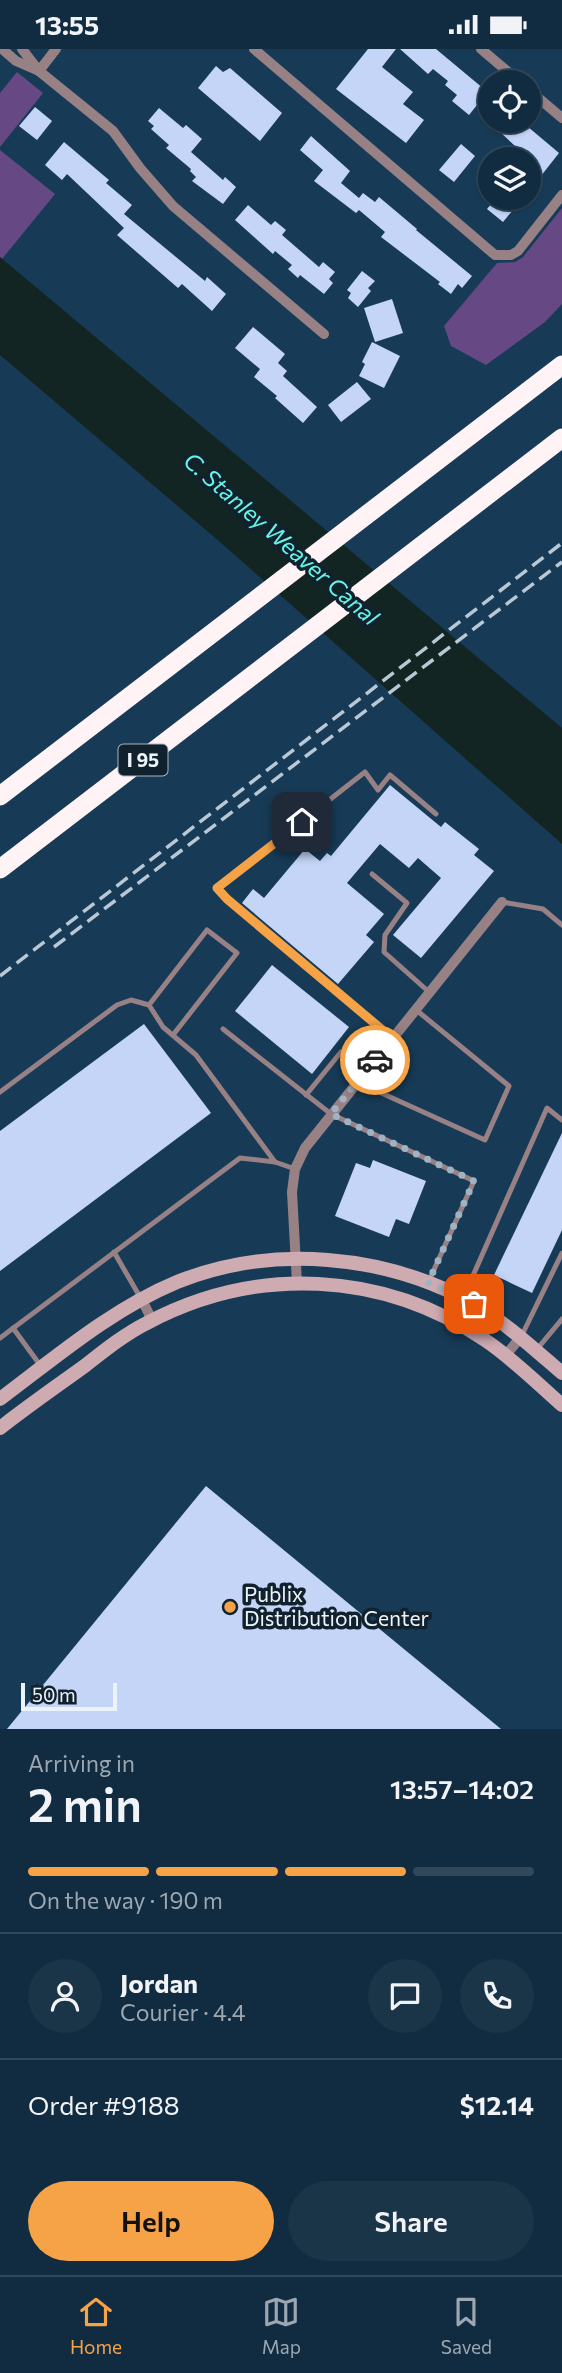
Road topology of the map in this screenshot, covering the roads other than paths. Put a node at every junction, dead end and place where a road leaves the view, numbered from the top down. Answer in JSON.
{"nodes":[{"id":1,"x":2,"y":49,"type":"edge"},
{"id":2,"x":22,"y":49,"type":"edge"},
{"id":3,"x":56,"y":49,"type":"edge"},
{"id":4,"x":254,"y":49,"type":"edge"},
{"id":5,"x":481,"y":49,"type":"edge"},
{"id":6,"x":506,"y":70,"type":"edge"},
{"id":7,"x":39,"y":71,"type":"junction"},
{"id":8,"x":541,"y":100,"type":"edge"},
{"id":9,"x":562,"y":118,"type":"edge"},
{"id":10,"x":562,"y":195,"type":"edge"},
{"id":11,"x":324,"y":334,"type":"dead end"},
{"id":12,"x":562,"y":365,"type":"edge"},
{"id":13,"x":562,"y":438,"type":"edge"},
{"id":14,"x":0,"y":796,"type":"edge"},
{"id":15,"x":436,"y":814,"type":"dead end"},
{"id":16,"x":0,"y":869,"type":"edge"},
{"id":17,"x":372,"y":874,"type":"dead end"},
{"id":18,"x":502,"y":902,"type":"joint"},
{"id":19,"x":562,"y":925,"type":"edge"},
{"id":20,"x":429,"y":992,"type":"junction"},
{"id":21,"x":149,"y":1005,"type":"junction"},
{"id":22,"x":415,"y":1009,"type":"junction"},
{"id":23,"x":223,"y":1028,"type":"dead end"},
{"id":24,"x":173,"y":1035,"type":"junction"},
{"id":25,"x":392,"y":1038,"type":"junction"},
{"id":26,"x":341,"y":1052,"type":"dead end"},
{"id":27,"x":357,"y":1082,"type":"junction"},
{"id":28,"x":0,"y":1092,"type":"edge"},
{"id":29,"x":306,"y":1095,"type":"junction"},
{"id":30,"x":331,"y":1114,"type":"junction"},
{"id":31,"x":562,"y":1120,"type":"edge"},
{"id":32,"x":275,"y":1162,"type":"junction"},
{"id":33,"x":295,"y":1169,"type":"junction"},
{"id":34,"x":114,"y":1252,"type":"junction"},
{"id":35,"x":562,"y":1253,"type":"edge"},
{"id":36,"x":294,"y":1259,"type":"junction"},
{"id":37,"x":297,"y":1283,"type":"junction"},
{"id":38,"x":428,"y":1283,"type":"junction"},
{"id":39,"x":462,"y":1298,"type":"junction"},
{"id":40,"x":142,"y":1300,"type":"junction"},
{"id":41,"x":562,"y":1319,"type":"edge"},
{"id":42,"x":152,"y":1320,"type":"junction"},
{"id":43,"x":13,"y":1328,"type":"junction"},
{"id":44,"x":0,"y":1338,"type":"edge"},
{"id":45,"x":520,"y":1338,"type":"junction"},
{"id":46,"x":536,"y":1351,"type":"junction"},
{"id":47,"x":505,"y":1356,"type":"junction"},
{"id":48,"x":42,"y":1367,"type":"junction"},
{"id":49,"x":562,"y":1373,"type":"edge"},
{"id":50,"x":0,"y":1399,"type":"edge"},
{"id":51,"x":562,"y":1405,"type":"edge"},
{"id":52,"x":0,"y":1427,"type":"edge"}],
"edges":[{"from":1,"to":7,"type":"street"},
{"from":2,"to":7,"type":"street"},
{"from":3,"to":7,"type":"street"},
{"from":4,"to":10,"type":"street"},
{"from":5,"to":6,"type":"street"},
{"from":7,"to":11,"type":"street"},
{"from":8,"to":9,"type":"street"},
{"from":12,"to":14,"type":"highway","number":"I 95"},
{"from":13,"to":16,"type":"highway","number":"I 95"},
{"from":15,"to":25,"type":"lane"},
{"from":17,"to":20,"type":"lane"},
{"from":18,"to":19,"type":"lane"},
{"from":18,"to":20,"type":"street"},
{"from":20,"to":22,"type":"street"},
{"from":21,"to":24,"type":"lane"},
{"from":21,"to":24,"type":"lane"},
{"from":21,"to":28,"type":"lane"},
{"from":22,"to":25,"type":"street"},
{"from":22,"to":27,"type":"lane"},
{"from":23,"to":29,"type":"lane"},
{"from":24,"to":32,"type":"lane"},
{"from":25,"to":27,"type":"street"},
{"from":26,"to":29,"type":"lane"},
{"from":27,"to":30,"type":"street"},
{"from":29,"to":30,"type":"lane"},
{"from":30,"to":33,"type":"street"},
{"from":30,"to":38,"type":"lane"},
{"from":31,"to":39,"type":"lane"},
{"from":32,"to":33,"type":"lane"},
{"from":32,"to":34,"type":"lane"},
{"from":33,"to":36,"type":"street"},
{"from":34,"to":40,"type":"lane"},
{"from":34,"to":43,"type":"lane"},
{"from":35,"to":45,"type":"lane"},
{"from":36,"to":37,"type":"street"},
{"from":36,"to":38,"type":"street"},
{"from":36,"to":40,"type":"street"},
{"from":37,"to":42,"type":"street"},
{"from":37,"to":47,"type":"street"},
{"from":38,"to":39,"type":"street"},
{"from":39,"to":45,"type":"street"},
{"from":40,"to":42,"type":"street"},
{"from":40,"to":48,"type":"street"},
{"from":41,"to":46,"type":"lane"},
{"from":42,"to":52,"type":"street"},
{"from":43,"to":44,"type":"lane"},
{"from":43,"to":48,"type":"lane"},
{"from":45,"to":46,"type":"street"},
{"from":45,"to":47,"type":"street"},
{"from":46,"to":49,"type":"street"},
{"from":47,"to":51,"type":"street"},
{"from":48,"to":50,"type":"street"}]}
